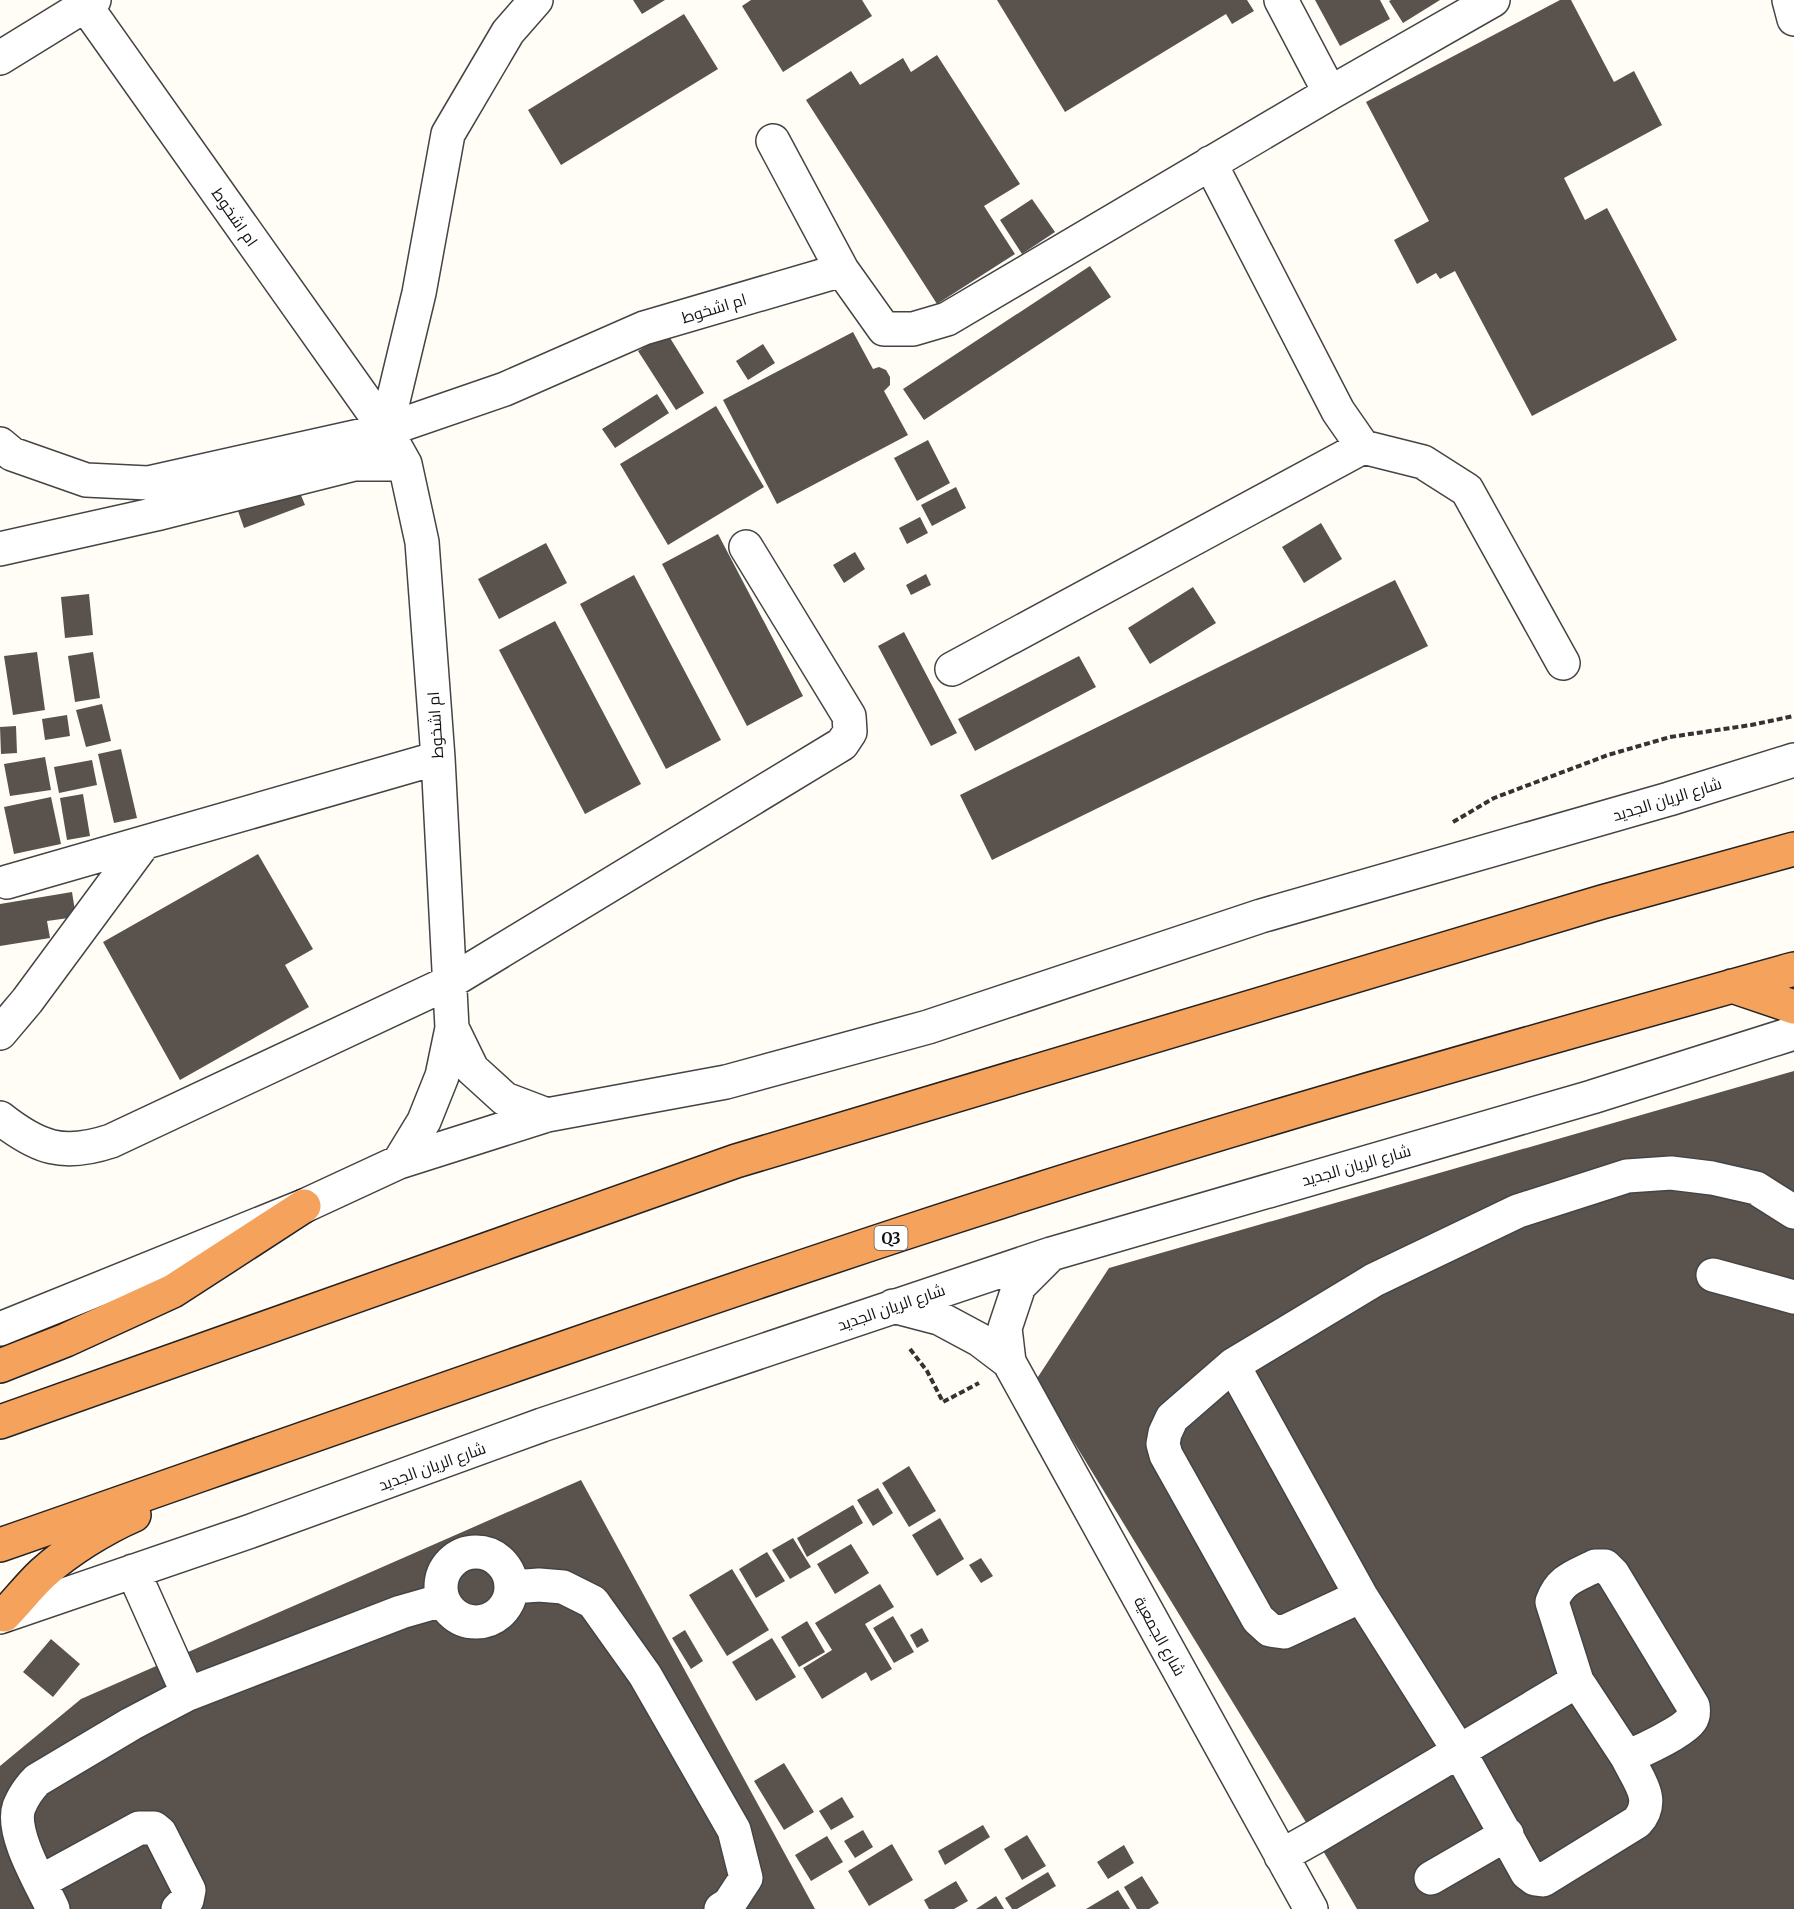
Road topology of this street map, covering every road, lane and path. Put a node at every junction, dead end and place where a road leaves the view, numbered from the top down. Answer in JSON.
{"nodes":[{"id":1,"x":536,"y":0,"type":"edge"},
{"id":2,"x":1281,"y":0,"type":"edge"},
{"id":3,"x":1494,"y":0,"type":"edge"},
{"id":4,"x":1789,"y":0,"type":"edge"},
{"id":5,"x":89,"y":2,"type":"edge"},
{"id":6,"x":1794,"y":19,"type":"edge"},
{"id":7,"x":0,"y":57,"type":"edge"},
{"id":8,"x":1330,"y":93,"type":"junction"},
{"id":9,"x":773,"y":141,"type":"dead end"},
{"id":10,"x":1210,"y":164,"type":"junction"},
{"id":11,"x":842,"y":270,"type":"junction"},
{"id":12,"x":386,"y":430,"type":"junction"},
{"id":13,"x":0,"y":444,"type":"edge"},
{"id":14,"x":1363,"y":447,"type":"junction"},
{"id":15,"x":405,"y":464,"type":"junction"},
{"id":16,"x":746,"y":547,"type":"dead end"},
{"id":17,"x":0,"y":549,"type":"edge"},
{"id":18,"x":1563,"y":663,"type":"dead end"},
{"id":19,"x":952,"y":669,"type":"dead end"},
{"id":20,"x":1794,"y":716,"type":"edge"},
{"id":21,"x":438,"y":758,"type":"junction"},
{"id":22,"x":1794,"y":760,"type":"edge"},
{"id":23,"x":1448,"y":825,"type":"dead end"},
{"id":24,"x":143,"y":844,"type":"junction"},
{"id":25,"x":1794,"y":849,"type":"edge"},
{"id":26,"x":7,"y":882,"type":"dead end"},
{"id":27,"x":1794,"y":969,"type":"edge"},
{"id":28,"x":450,"y":982,"type":"junction"},
{"id":29,"x":1732,"y":986,"type":"junction"},
{"id":30,"x":1794,"y":1007,"type":"edge"},
{"id":31,"x":452,"y":1028,"type":"junction"},
{"id":32,"x":0,"y":1033,"type":"edge"},
{"id":33,"x":1794,"y":1033,"type":"edge"},
{"id":34,"x":547,"y":1115,"type":"junction"},
{"id":35,"x":0,"y":1118,"type":"edge"},
{"id":36,"x":399,"y":1162,"type":"junction"},
{"id":37,"x":304,"y":1206,"type":"junction"},
{"id":38,"x":1794,"y":1212,"type":"edge"},
{"id":39,"x":1051,"y":1254,"type":"junction"},
{"id":40,"x":1713,"y":1275,"type":"dead end"},
{"id":41,"x":1794,"y":1297,"type":"edge"},
{"id":42,"x":893,"y":1306,"type":"junction"},
{"id":43,"x":0,"y":1329,"type":"edge"},
{"id":44,"x":1009,"y":1362,"type":"junction"},
{"id":45,"x":1233,"y":1365,"type":"junction"},
{"id":46,"x":0,"y":1366,"type":"edge"},
{"id":47,"x":397,"y":1407,"type":"junction"},
{"id":48,"x":0,"y":1422,"type":"edge"},
{"id":49,"x":0,"y":1545,"type":"edge"},
{"id":50,"x":133,"y":1571,"type":"junction"},
{"id":51,"x":512,"y":1587,"type":"junction"},
{"id":52,"x":1361,"y":1596,"type":"junction"},
{"id":53,"x":443,"y":1600,"type":"junction"},
{"id":54,"x":2,"y":1616,"type":"edge"},
{"id":55,"x":1577,"y":1682,"type":"junction"},
{"id":56,"x":188,"y":1694,"type":"junction"},
{"id":57,"x":1459,"y":1750,"type":"junction"},
{"id":58,"x":1627,"y":1757,"type":"junction"},
{"id":59,"x":1506,"y":1834,"type":"junction"},
{"id":60,"x":1281,"y":1856,"type":"junction"},
{"id":61,"x":1431,"y":1878,"type":"dead end"},
{"id":62,"x":47,"y":1896,"type":"edge"},
{"id":63,"x":178,"y":1909,"type":"edge"},
{"id":64,"x":721,"y":1909,"type":"edge"},
{"id":65,"x":1311,"y":1909,"type":"edge"}],
"edges":[{"from":1,"to":12,"type":"street"},
{"from":2,"to":8,"type":"street"},
{"from":3,"to":8,"type":"street"},
{"from":4,"to":6,"type":"street"},
{"from":5,"to":7,"type":"street"},
{"from":5,"to":12,"type":"street","name":"ام اشخوط"},
{"from":8,"to":10,"type":"street"},
{"from":9,"to":11,"type":"street"},
{"from":10,"to":11,"type":"street"},
{"from":10,"to":14,"type":"street"},
{"from":11,"to":12,"type":"street","name":"ام اشخوط"},
{"from":12,"to":13,"type":"street","name":"ام اشخوط"},
{"from":12,"to":15,"type":"street","name":"ام اشخوط"},
{"from":14,"to":18,"type":"street"},
{"from":14,"to":19,"type":"street"},
{"from":15,"to":17,"type":"street"},
{"from":15,"to":21,"type":"street","name":"ام اشخوط"},
{"from":16,"to":28,"type":"street"},
{"from":20,"to":23,"type":"path"},
{"from":21,"to":24,"type":"street"},
{"from":21,"to":28,"type":"street","name":"ام اشخوط"},
{"from":22,"to":34,"type":"street","name":"شارع الريان الجديد"},
{"from":24,"to":26,"type":"street"},
{"from":24,"to":32,"type":"street"},
{"from":25,"to":48,"type":"highway"},
{"from":27,"to":29,"type":"highway","number":"Q3"},
{"from":28,"to":31,"type":"street","name":"ام اشخوط"},
{"from":28,"to":35,"type":"street"},
{"from":29,"to":30,"type":"highway"},
{"from":29,"to":47,"type":"highway","number":"Q3"},
{"from":31,"to":34,"type":"street","name":"ام اشخوط"},
{"from":31,"to":36,"type":"street","name":"ام اشخوط"},
{"from":33,"to":39,"type":"street","name":"شارع الريان الجديد"},
{"from":34,"to":36,"type":"street","name":"شارع الريان الجديد"},
{"from":36,"to":37,"type":"street","name":"شارع الريان الجديد"},
{"from":37,"to":43,"type":"street","name":"شارع الريان الجديد"},
{"from":37,"to":46,"type":"highway"},
{"from":38,"to":45,"type":"street"},
{"from":39,"to":42,"type":"street","name":"شارع الريان الجديد"},
{"from":39,"to":44,"type":"street","name":"شارع الجمعية"},
{"from":40,"to":41,"type":"street"},
{"from":42,"to":44,"type":"street","name":"شارع الجمعية"},
{"from":42,"to":50,"type":"street","name":"شارع الريان الجديد"},
{"from":44,"to":60,"type":"street","name":"شارع الجمعية"},
{"from":45,"to":52,"type":"street"},
{"from":45,"to":52,"type":"street"},
{"from":47,"to":49,"type":"highway","number":"Q3"},
{"from":47,"to":54,"type":"highway"},
{"from":50,"to":54,"type":"street","name":"شارع الريان الجديد"},
{"from":50,"to":56,"type":"street"},
{"from":51,"to":53,"type":"street"},
{"from":51,"to":53,"type":"street"},
{"from":51,"to":64,"type":"street"},
{"from":52,"to":57,"type":"street"},
{"from":53,"to":56,"type":"street"},
{"from":55,"to":57,"type":"street"},
{"from":55,"to":58,"type":"street"},
{"from":55,"to":58,"type":"street"},
{"from":56,"to":62,"type":"street"},
{"from":57,"to":59,"type":"street"},
{"from":57,"to":60,"type":"street"},
{"from":58,"to":59,"type":"street"},
{"from":59,"to":61,"type":"street"},
{"from":60,"to":65,"type":"street","name":"شارع الجمعية"},
{"from":62,"to":63,"type":"street"}]}
